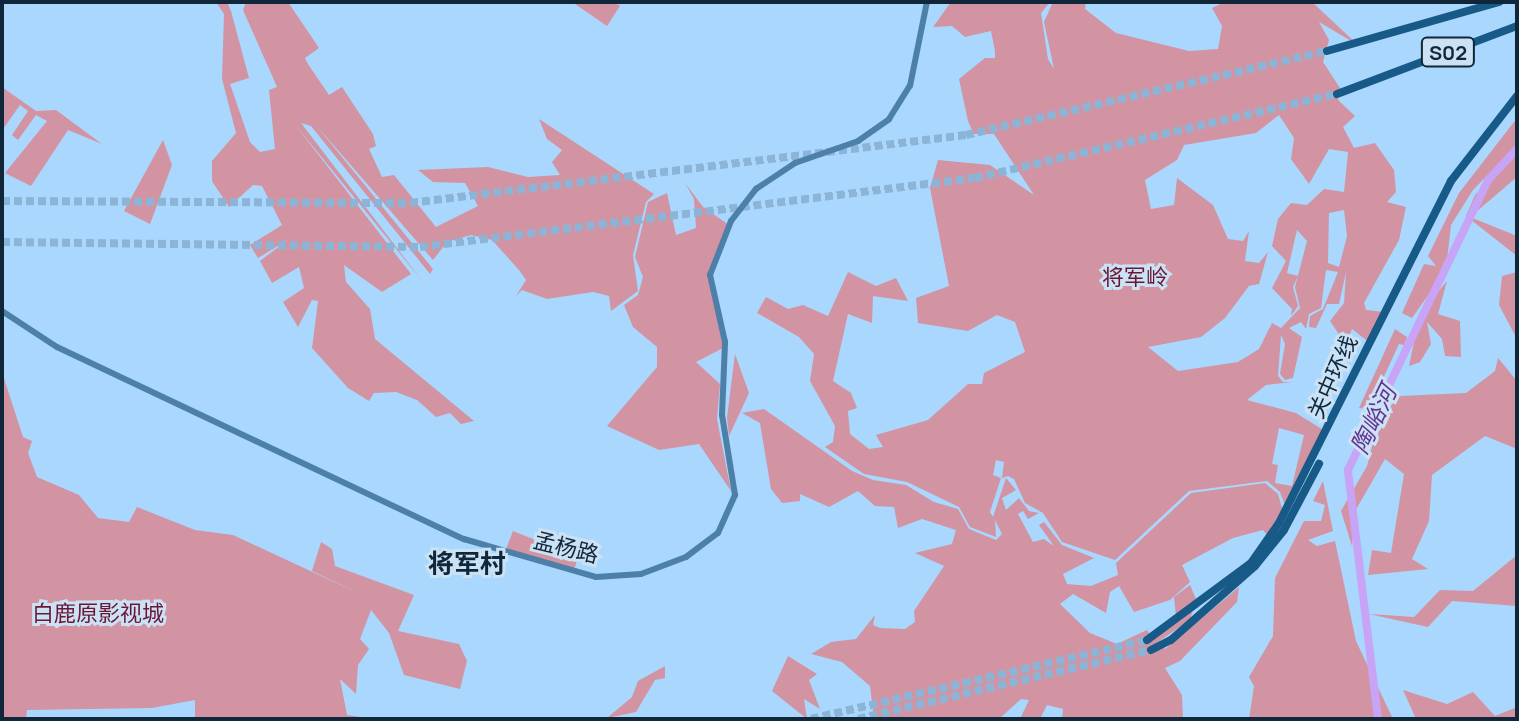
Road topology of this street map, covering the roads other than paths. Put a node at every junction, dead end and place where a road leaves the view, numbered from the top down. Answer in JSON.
{"nodes":[{"id":1,"x":927,"y":2,"type":"edge"},
{"id":2,"x":1499,"y":2,"type":"edge"},
{"id":3,"x":1517,"y":26,"type":"edge"},
{"id":4,"x":1327,"y":51,"type":"tunnel mouth"},
{"id":5,"x":1337,"y":94,"type":"tunnel mouth"},
{"id":6,"x":1517,"y":96,"type":"edge"},
{"id":7,"x":1517,"y":103,"type":"edge"},
{"id":8,"x":2,"y":311,"type":"edge"}],
"edges":[{"from":1,"to":8,"type":"main road","name":"孟杨路"},
{"from":2,"to":4,"type":"highway","number":"S02"},
{"from":3,"to":5,"type":"highway","number":"S02"},
{"from":6,"to":7,"type":"highway","name":"关中环线"}]}
